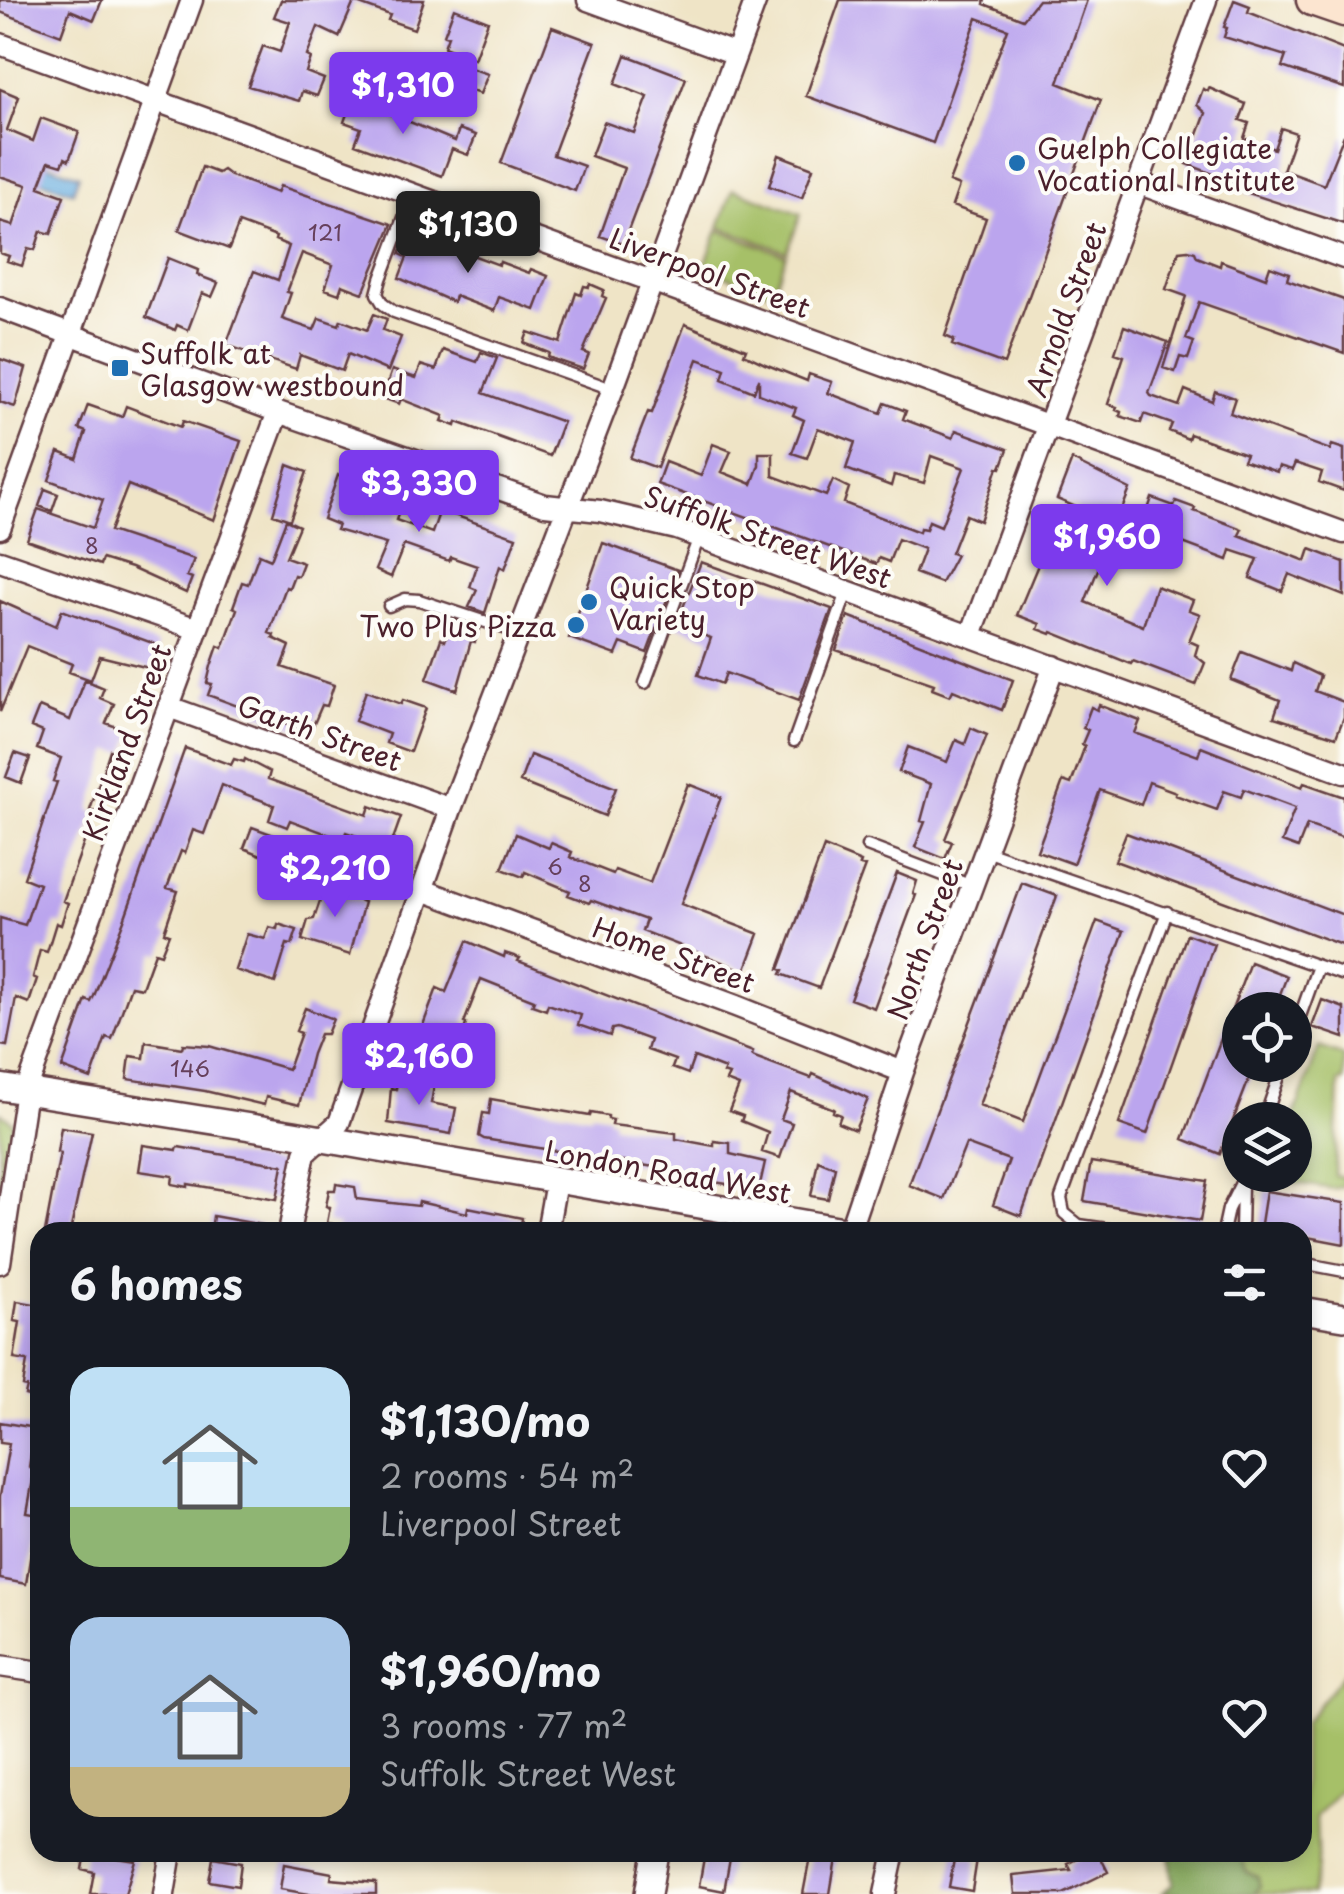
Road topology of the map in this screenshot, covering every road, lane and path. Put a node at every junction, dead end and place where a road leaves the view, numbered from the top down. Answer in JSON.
{"nodes":[{"id":1,"x":192,"y":0,"type":"edge"},
{"id":2,"x":588,"y":0,"type":"edge"},
{"id":3,"x":756,"y":0,"type":"edge"},
{"id":4,"x":1206,"y":0,"type":"edge"},
{"id":5,"x":1312,"y":0,"type":"edge"},
{"id":6,"x":1344,"y":11,"type":"edge"},
{"id":7,"x":0,"y":44,"type":"edge"},
{"id":8,"x":736,"y":54,"type":"junction"},
{"id":9,"x":156,"y":100,"type":"junction"},
{"id":10,"x":1140,"y":184,"type":"junction"},
{"id":11,"x":413,"y":193,"type":"junction"},
{"id":12,"x":1344,"y":258,"type":"edge"},
{"id":13,"x":653,"y":280,"type":"junction"},
{"id":14,"x":0,"y":308,"type":"edge"},
{"id":15,"x":72,"y":334,"type":"junction"},
{"id":16,"x":613,"y":390,"type":"junction"},
{"id":17,"x":278,"y":412,"type":"junction"},
{"id":18,"x":1050,"y":427,"type":"junction"},
{"id":19,"x":567,"y":507,"type":"junction"},
{"id":20,"x":0,"y":528,"type":"edge"},
{"id":21,"x":1344,"y":534,"type":"edge"},
{"id":22,"x":699,"y":538,"type":"junction"},
{"id":23,"x":0,"y":561,"type":"edge"},
{"id":24,"x":848,"y":591,"type":"junction"},
{"id":25,"x":389,"y":606,"type":"dead end"},
{"id":26,"x":197,"y":630,"type":"junction"},
{"id":27,"x":518,"y":634,"type":"junction"},
{"id":28,"x":971,"y":635,"type":"junction"},
{"id":29,"x":1054,"y":666,"type":"junction"},
{"id":30,"x":645,"y":683,"type":"dead end"},
{"id":31,"x":169,"y":707,"type":"junction"},
{"id":32,"x":794,"y":741,"type":"dead end"},
{"id":33,"x":1344,"y":773,"type":"edge"},
{"id":34,"x":451,"y":809,"type":"junction"},
{"id":35,"x":868,"y":846,"type":"dead end"},
{"id":36,"x":986,"y":851,"type":"junction"},
{"id":37,"x":972,"y":886,"type":"junction"},
{"id":38,"x":424,"y":890,"type":"junction"},
{"id":39,"x":1167,"y":912,"type":"junction"},
{"id":40,"x":1318,"y":966,"type":"junction"},
{"id":41,"x":1344,"y":975,"type":"edge"},
{"id":42,"x":1309,"y":992,"type":"edge"},
{"id":43,"x":903,"y":1072,"type":"junction"},
{"id":44,"x":0,"y":1086,"type":"edge"},
{"id":45,"x":26,"y":1091,"type":"junction"},
{"id":46,"x":320,"y":1139,"type":"junction"},
{"id":47,"x":7,"y":1180,"type":"edge"},
{"id":48,"x":556,"y":1182,"type":"junction"},
{"id":49,"x":1236,"y":1192,"type":"edge"},
{"id":50,"x":1243,"y":1192,"type":"edge"},
{"id":51,"x":291,"y":1222,"type":"edge"},
{"id":52,"x":550,"y":1222,"type":"edge"},
{"id":53,"x":742,"y":1222,"type":"edge"},
{"id":54,"x":855,"y":1222,"type":"edge"},
{"id":55,"x":1075,"y":1222,"type":"edge"},
{"id":56,"x":1225,"y":1222,"type":"edge"},
{"id":57,"x":1241,"y":1222,"type":"edge"},
{"id":58,"x":0,"y":1263,"type":"edge"},
{"id":59,"x":1312,"y":1265,"type":"edge"},
{"id":60,"x":1344,"y":1270,"type":"edge"},
{"id":61,"x":1312,"y":1312,"type":"edge"},
{"id":62,"x":1344,"y":1317,"type":"edge"},
{"id":63,"x":0,"y":1666,"type":"edge"},
{"id":64,"x":30,"y":1670,"type":"edge"},
{"id":65,"x":170,"y":1862,"type":"edge"},
{"id":66,"x":653,"y":1862,"type":"edge"},
{"id":67,"x":892,"y":1862,"type":"edge"},
{"id":68,"x":164,"y":1894,"type":"edge"},
{"id":69,"x":648,"y":1894,"type":"edge"},
{"id":70,"x":885,"y":1894,"type":"edge"}],
"edges":[{"from":1,"to":9,"type":"street"},
{"from":2,"to":8,"type":"street"},
{"from":3,"to":8,"type":"street"},
{"from":4,"to":10,"type":"street","name":"Arnold Street"},
{"from":5,"to":6,"type":"main road"},
{"from":7,"to":9,"type":"street","name":"Liverpool Street"},
{"from":8,"to":13,"type":"street"},
{"from":9,"to":11,"type":"street","name":"Liverpool Street"},
{"from":9,"to":15,"type":"street"},
{"from":10,"to":12,"type":"street"},
{"from":10,"to":18,"type":"street","name":"Arnold Street"},
{"from":11,"to":13,"type":"street","name":"Liverpool Street"},
{"from":11,"to":16,"type":"lane"},
{"from":13,"to":16,"type":"street"},
{"from":13,"to":18,"type":"street","name":"Liverpool Street"},
{"from":14,"to":15,"type":"street","name":"Suffolk Street West"},
{"from":15,"to":17,"type":"street","name":"Suffolk Street West"},
{"from":15,"to":20,"type":"street"},
{"from":16,"to":19,"type":"street"},
{"from":17,"to":19,"type":"street","name":"Suffolk Street West"},
{"from":17,"to":26,"type":"street","name":"Kirkland Street"},
{"from":18,"to":21,"type":"street","name":"Liverpool Street"},
{"from":18,"to":28,"type":"street","name":"Arnold Street"},
{"from":19,"to":22,"type":"street","name":"Suffolk Street West"},
{"from":19,"to":27,"type":"street"},
{"from":22,"to":24,"type":"street","name":"Suffolk Street West"},
{"from":22,"to":30,"type":"lane"},
{"from":23,"to":26,"type":"street"},
{"from":24,"to":28,"type":"street","name":"Suffolk Street West"},
{"from":24,"to":32,"type":"lane"},
{"from":25,"to":27,"type":"lane"},
{"from":26,"to":31,"type":"street","name":"Kirkland Street"},
{"from":27,"to":34,"type":"street"},
{"from":28,"to":29,"type":"street","name":"Suffolk Street West"},
{"from":29,"to":33,"type":"street","name":"Suffolk Street West"},
{"from":29,"to":36,"type":"street","name":"North Street"},
{"from":31,"to":34,"type":"street","name":"Garth Street"},
{"from":31,"to":45,"type":"street","name":"Kirkland Street"},
{"from":34,"to":38,"type":"street"},
{"from":35,"to":37,"type":"lane"},
{"from":36,"to":37,"type":"street","name":"North Street"},
{"from":36,"to":39,"type":"lane"},
{"from":37,"to":43,"type":"street","name":"North Street"},
{"from":38,"to":43,"type":"street","name":"Home Street"},
{"from":38,"to":46,"type":"street"},
{"from":39,"to":40,"type":"lane"},
{"from":39,"to":55,"type":"lane"},
{"from":40,"to":41,"type":"lane"},
{"from":40,"to":42,"type":"lane"},
{"from":43,"to":54,"type":"street","name":"North Street"},
{"from":44,"to":45,"type":"street","name":"London Road West"},
{"from":45,"to":46,"type":"street","name":"London Road West"},
{"from":45,"to":47,"type":"street","name":"Kirkland Street"},
{"from":46,"to":48,"type":"street","name":"London Road West"},
{"from":46,"to":51,"type":"street"},
{"from":47,"to":58,"type":"street","name":"Kirkland Street"},
{"from":48,"to":52,"type":"street"},
{"from":48,"to":53,"type":"street","name":"London Road West"},
{"from":49,"to":56,"type":"lane"},
{"from":50,"to":57,"type":"lane"},
{"from":59,"to":60,"type":"lane"},
{"from":61,"to":62,"type":"street"},
{"from":63,"to":64,"type":"street"},
{"from":65,"to":68,"type":"street"},
{"from":66,"to":69,"type":"street"},
{"from":67,"to":70,"type":"street"}]}
